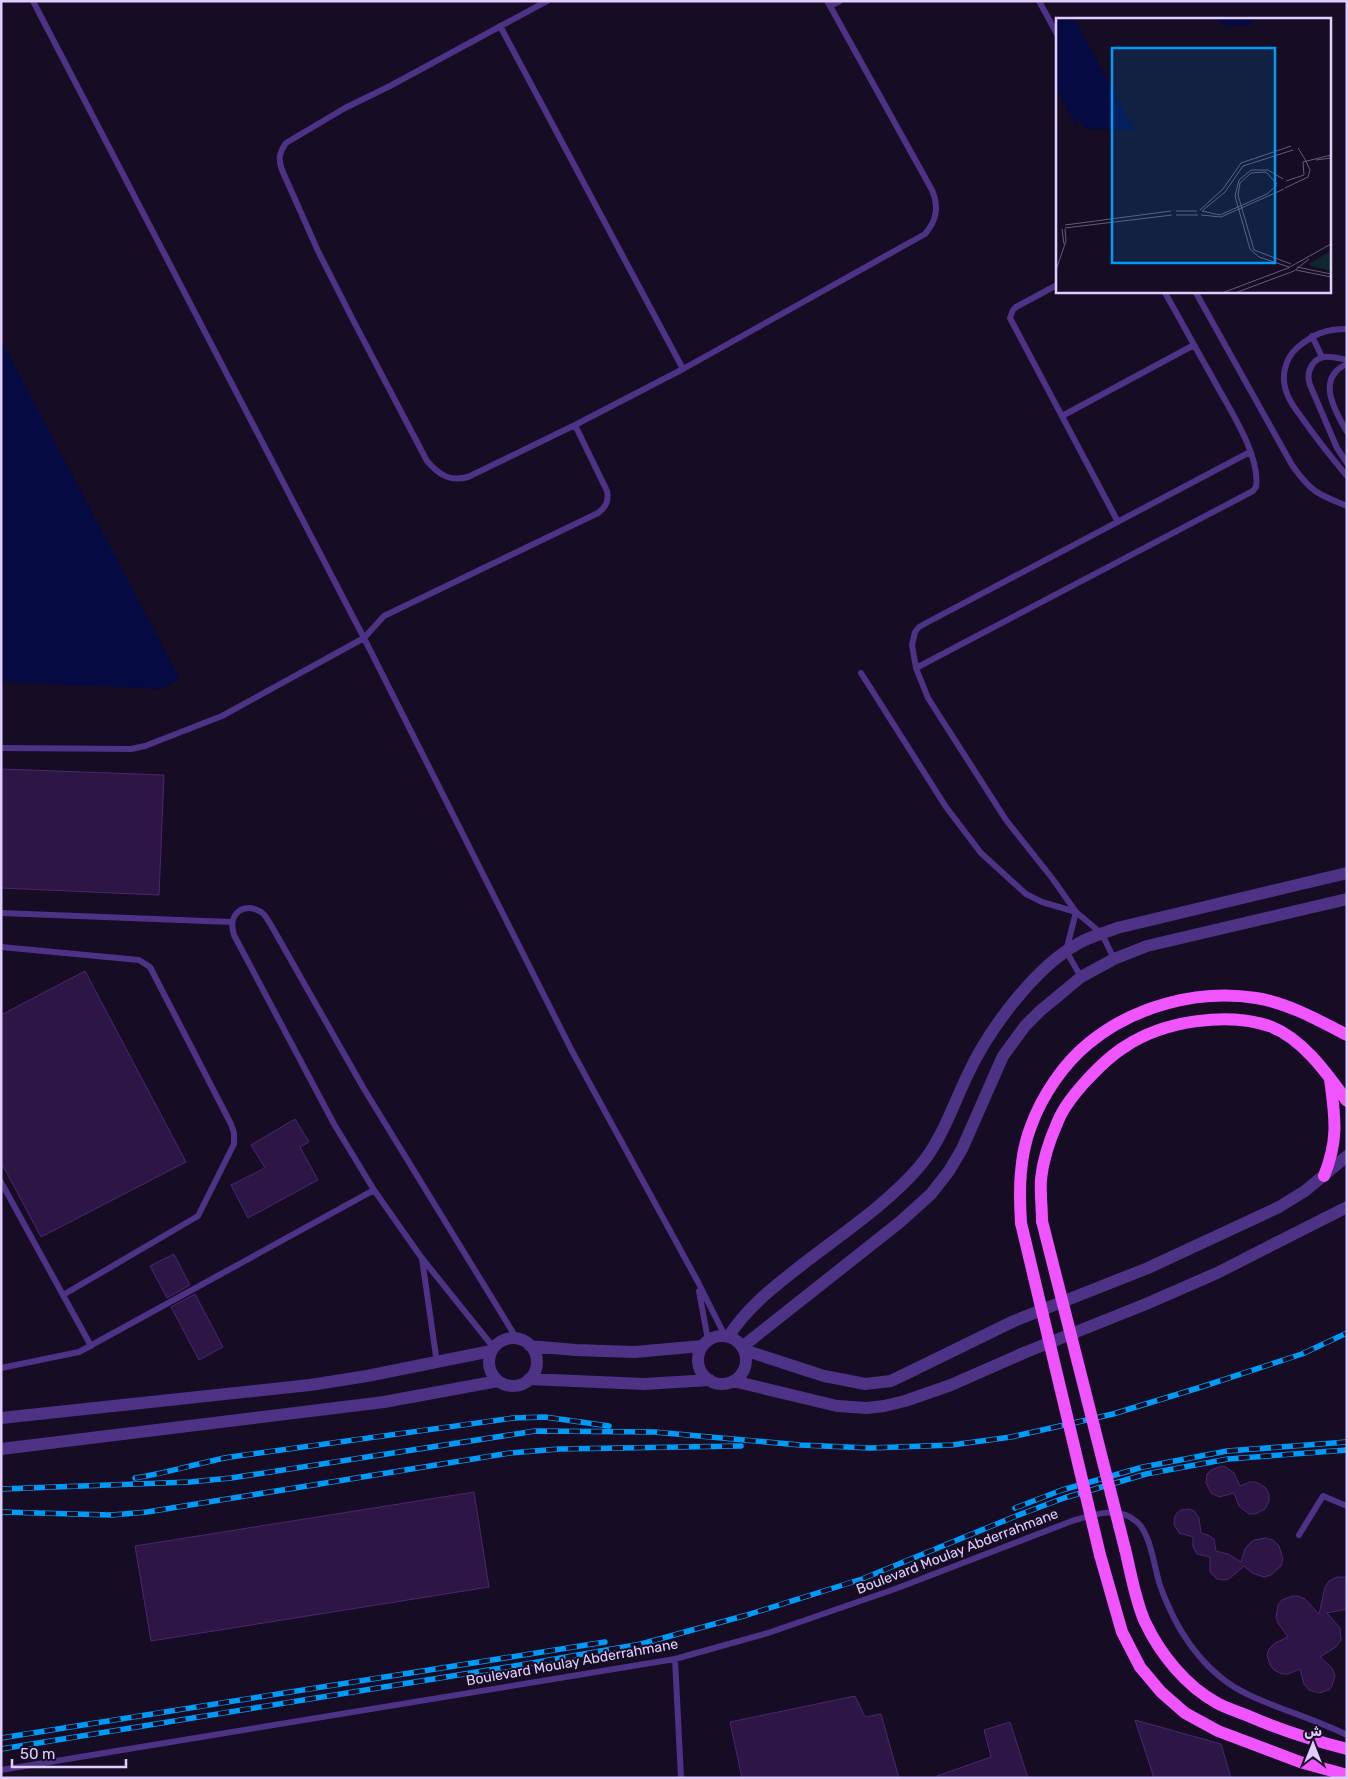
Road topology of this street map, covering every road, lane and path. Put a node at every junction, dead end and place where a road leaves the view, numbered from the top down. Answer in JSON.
{"nodes":[{"id":1,"x":33,"y":1,"type":"edge"},
{"id":2,"x":547,"y":1,"type":"edge"},
{"id":3,"x":840,"y":1,"type":"edge"},
{"id":4,"x":1039,"y":1,"type":"edge"},
{"id":5,"x":828,"y":4,"type":"edge"},
{"id":6,"x":500,"y":26,"type":"junction"},
{"id":7,"x":1056,"y":32,"type":"edge"},
{"id":8,"x":1056,"y":287,"type":"edge"},
{"id":9,"x":1165,"y":292,"type":"edge"},
{"id":10,"x":1196,"y":292,"type":"edge"},
{"id":11,"x":1347,"y":329,"type":"edge"},
{"id":12,"x":1312,"y":336,"type":"junction"},
{"id":13,"x":1194,"y":345,"type":"junction"},
{"id":14,"x":1322,"y":357,"type":"junction"},
{"id":15,"x":1347,"y":360,"type":"edge"},
{"id":16,"x":1347,"y":364,"type":"edge"},
{"id":17,"x":683,"y":369,"type":"junction"},
{"id":18,"x":1062,"y":416,"type":"junction"},
{"id":19,"x":575,"y":424,"type":"junction"},
{"id":20,"x":1347,"y":432,"type":"edge"},
{"id":21,"x":1250,"y":452,"type":"junction"},
{"id":22,"x":1347,"y":463,"type":"edge"},
{"id":23,"x":1347,"y":476,"type":"edge"},
{"id":24,"x":1347,"y":506,"type":"edge"},
{"id":25,"x":1118,"y":522,"type":"junction"},
{"id":26,"x":364,"y":638,"type":"junction"},
{"id":27,"x":916,"y":668,"type":"junction"},
{"id":28,"x":861,"y":673,"type":"dead end"},
{"id":29,"x":1,"y":748,"type":"edge"},
{"id":30,"x":1347,"y":873,"type":"edge"},
{"id":31,"x":1347,"y":899,"type":"edge"},
{"id":32,"x":1076,"y":912,"type":"junction"},
{"id":33,"x":1,"y":913,"type":"edge"},
{"id":34,"x":231,"y":922,"type":"junction"},
{"id":35,"x":1102,"y":934,"type":"junction"},
{"id":36,"x":1,"y":947,"type":"edge"},
{"id":37,"x":1066,"y":951,"type":"junction"},
{"id":38,"x":1114,"y":959,"type":"junction"},
{"id":39,"x":1082,"y":977,"type":"junction"},
{"id":40,"x":1347,"y":1035,"type":"edge"},
{"id":41,"x":1330,"y":1077,"type":"junction"},
{"id":42,"x":1347,"y":1101,"type":"edge"},
{"id":43,"x":1347,"y":1156,"type":"edge"},
{"id":44,"x":1324,"y":1176,"type":"junction"},
{"id":45,"x":1,"y":1182,"type":"edge"},
{"id":46,"x":374,"y":1190,"type":"junction"},
{"id":47,"x":1347,"y":1207,"type":"edge"},
{"id":48,"x":422,"y":1258,"type":"junction"},
{"id":49,"x":698,"y":1282,"type":"junction"},
{"id":50,"x":63,"y":1295,"type":"junction"},
{"id":51,"x":727,"y":1336,"type":"junction"},
{"id":52,"x":517,"y":1339,"type":"junction"},
{"id":53,"x":705,"y":1343,"type":"junction"},
{"id":54,"x":91,"y":1346,"type":"junction"},
{"id":55,"x":530,"y":1346,"type":"junction"},
{"id":56,"x":743,"y":1348,"type":"junction"},
{"id":57,"x":493,"y":1349,"type":"junction"},
{"id":58,"x":437,"y":1363,"type":"junction"},
{"id":59,"x":1,"y":1368,"type":"edge"},
{"id":60,"x":530,"y":1380,"type":"junction"},
{"id":61,"x":710,"y":1380,"type":"junction"},
{"id":62,"x":498,"y":1381,"type":"junction"},
{"id":63,"x":733,"y":1381,"type":"junction"},
{"id":64,"x":1,"y":1418,"type":"edge"},
{"id":65,"x":1,"y":1449,"type":"edge"},
{"id":66,"x":1347,"y":1506,"type":"edge"},
{"id":67,"x":1299,"y":1534,"type":"dead end"},
{"id":68,"x":675,"y":1659,"type":"junction"},
{"id":69,"x":1347,"y":1735,"type":"edge"},
{"id":70,"x":1347,"y":1749,"type":"edge"},
{"id":71,"x":1,"y":1770,"type":"edge"},
{"id":72,"x":1347,"y":1775,"type":"edge"},
{"id":73,"x":681,"y":1778,"type":"edge"}],
"edges":[{"from":1,"to":26,"type":"lane"},
{"from":2,"to":6,"type":"lane"},
{"from":3,"to":5,"type":"lane"},
{"from":4,"to":7,"type":"lane"},
{"from":5,"to":17,"type":"lane"},
{"from":6,"to":17,"type":"lane"},
{"from":6,"to":19,"type":"lane"},
{"from":8,"to":18,"type":"lane"},
{"from":9,"to":13,"type":"lane"},
{"from":10,"to":24,"type":"lane"},
{"from":11,"to":12,"type":"lane"},
{"from":12,"to":14,"type":"lane"},
{"from":12,"to":23,"type":"lane"},
{"from":13,"to":18,"type":"lane"},
{"from":13,"to":21,"type":"lane"},
{"from":14,"to":15,"type":"lane"},
{"from":14,"to":22,"type":"lane"},
{"from":16,"to":20,"type":"lane"},
{"from":17,"to":19,"type":"lane"},
{"from":18,"to":25,"type":"lane"},
{"from":19,"to":26,"type":"lane"},
{"from":21,"to":25,"type":"lane"},
{"from":21,"to":27,"type":"lane"},
{"from":25,"to":27,"type":"lane"},
{"from":26,"to":29,"type":"lane"},
{"from":26,"to":49,"type":"lane"},
{"from":27,"to":32,"type":"lane"},
{"from":28,"to":32,"type":"lane"},
{"from":30,"to":35,"type":"street"},
{"from":31,"to":38,"type":"street"},
{"from":32,"to":35,"type":"lane"},
{"from":32,"to":37,"type":"lane"},
{"from":33,"to":34,"type":"lane"},
{"from":34,"to":46,"type":"lane"},
{"from":34,"to":52,"type":"lane"},
{"from":35,"to":37,"type":"street"},
{"from":35,"to":38,"type":"lane"},
{"from":36,"to":50,"type":"lane"},
{"from":37,"to":39,"type":"lane"},
{"from":37,"to":51,"type":"street"},
{"from":38,"to":39,"type":"street"},
{"from":39,"to":56,"type":"street"},
{"from":40,"to":72,"type":"main road","bridge":true},
{"from":41,"to":42,"type":"main road"},
{"from":41,"to":44,"type":"main road"},
{"from":41,"to":70,"type":"main road","bridge":true},
{"from":43,"to":44,"type":"street"},
{"from":44,"to":56,"type":"street"},
{"from":45,"to":50,"type":"lane"},
{"from":46,"to":48,"type":"lane"},
{"from":46,"to":54,"type":"lane"},
{"from":47,"to":63,"type":"street"},
{"from":48,"to":57,"type":"lane"},
{"from":48,"to":58,"type":"lane"},
{"from":49,"to":51,"type":"lane"},
{"from":49,"to":53,"type":"lane"},
{"from":50,"to":54,"type":"lane"},
{"from":51,"to":53,"type":"street"},
{"from":51,"to":56,"type":"street"},
{"from":52,"to":55,"type":"street"},
{"from":52,"to":57,"type":"street"},
{"from":53,"to":55,"type":"street"},
{"from":53,"to":61,"type":"street"},
{"from":54,"to":59,"type":"lane"},
{"from":55,"to":60,"type":"street"},
{"from":56,"to":63,"type":"street"},
{"from":57,"to":58,"type":"street"},
{"from":57,"to":62,"type":"street"},
{"from":58,"to":64,"type":"street"},
{"from":60,"to":61,"type":"street"},
{"from":60,"to":62,"type":"street"},
{"from":61,"to":63,"type":"street"},
{"from":62,"to":65,"type":"street"},
{"from":66,"to":67,"type":"lane"},
{"from":68,"to":69,"type":"lane","name":"Boulevard Moulay Abderrahmane"},
{"from":68,"to":71,"type":"lane","name":"Boulevard Moulay Abderrahmane"},
{"from":68,"to":73,"type":"lane"}]}
